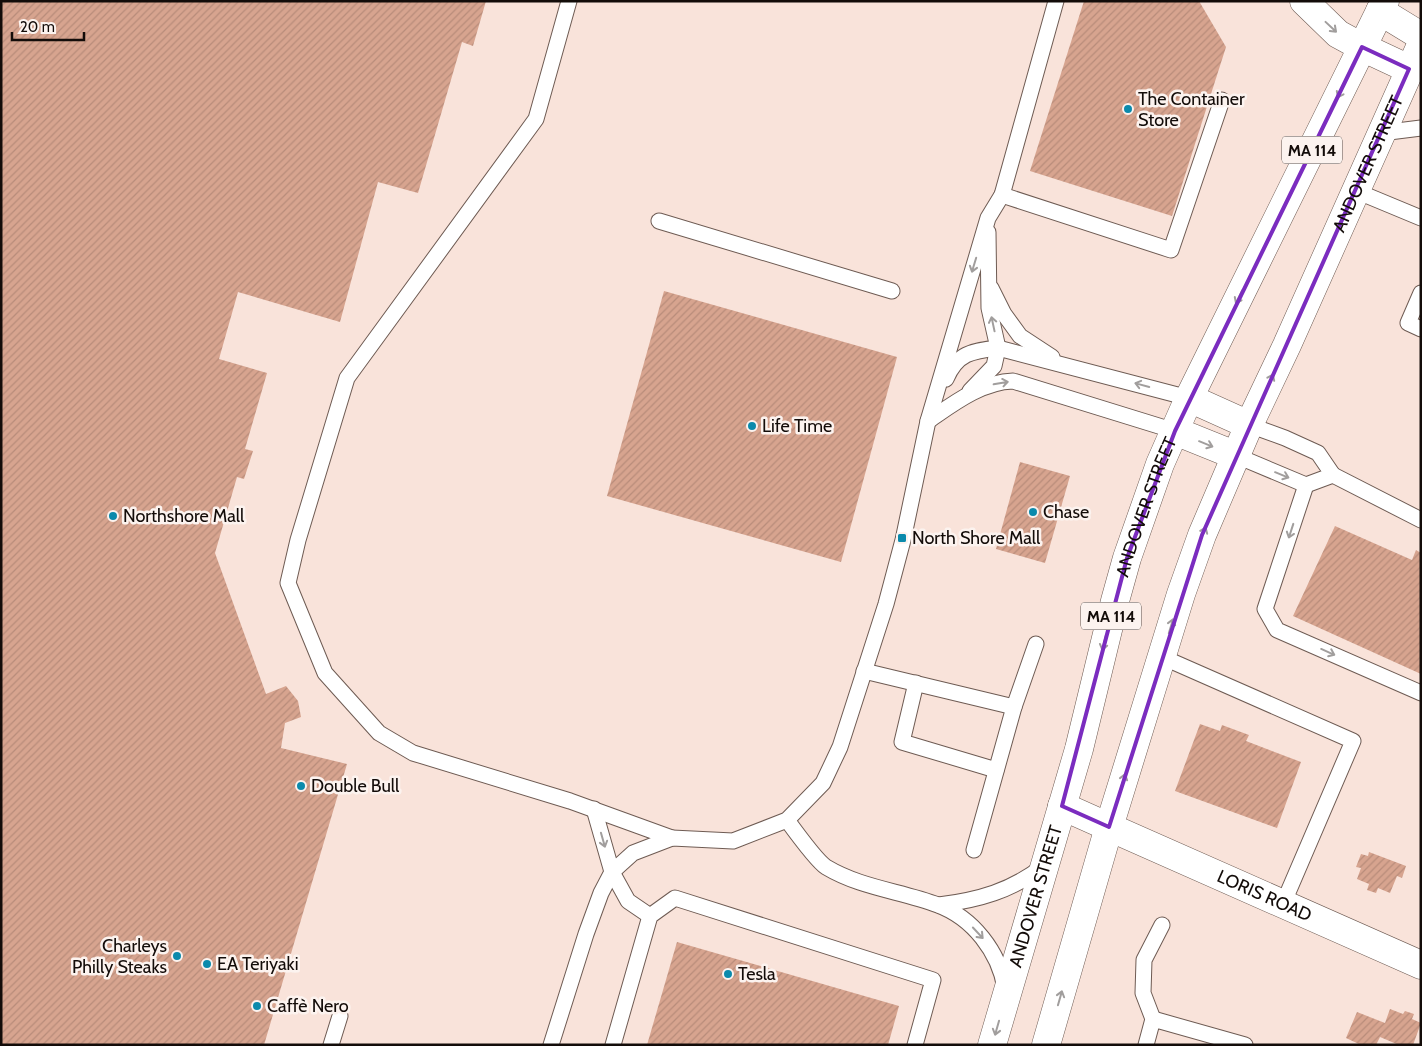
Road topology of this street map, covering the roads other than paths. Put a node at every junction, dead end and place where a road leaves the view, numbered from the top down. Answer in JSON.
{"nodes":[{"id":1,"x":569,"y":1,"type":"edge"},
{"id":2,"x":1056,"y":1,"type":"edge"},
{"id":3,"x":1304,"y":1,"type":"edge"},
{"id":4,"x":1377,"y":5,"type":"edge"},
{"id":5,"x":1421,"y":36,"type":"edge"},
{"id":6,"x":1362,"y":47,"type":"junction"},
{"id":7,"x":1415,"y":57,"type":"edge"},
{"id":8,"x":1222,"y":100,"type":"dead end"},
{"id":9,"x":1421,"y":128,"type":"edge"},
{"id":10,"x":1381,"y":133,"type":"junction"},
{"id":11,"x":1356,"y":191,"type":"junction"},
{"id":12,"x":1002,"y":195,"type":"junction"},
{"id":13,"x":988,"y":218,"type":"junction"},
{"id":14,"x":1421,"y":218,"type":"edge"},
{"id":15,"x":659,"y":221,"type":"dead end"},
{"id":16,"x":989,"y":284,"type":"junction"},
{"id":17,"x":892,"y":291,"type":"dead end"},
{"id":18,"x":1421,"y":293,"type":"edge"},
{"id":19,"x":1421,"y":329,"type":"edge"},
{"id":20,"x":998,"y":348,"type":"junction"},
{"id":21,"x":1064,"y":365,"type":"junction"},
{"id":22,"x":966,"y":396,"type":"junction"},
{"id":23,"x":1189,"y":398,"type":"junction"},
{"id":24,"x":928,"y":422,"type":"junction"},
{"id":25,"x":1249,"y":425,"type":"junction"},
{"id":26,"x":1175,"y":431,"type":"junction"},
{"id":27,"x":1237,"y":456,"type":"junction"},
{"id":28,"x":1333,"y":475,"type":"junction"},
{"id":29,"x":1306,"y":484,"type":"junction"},
{"id":30,"x":1421,"y":520,"type":"edge"},
{"id":31,"x":1036,"y":644,"type":"dead end"},
{"id":32,"x":1162,"y":657,"type":"junction"},
{"id":33,"x":864,"y":671,"type":"junction"},
{"id":34,"x":916,"y":683,"type":"junction"},
{"id":35,"x":1421,"y":693,"type":"edge"},
{"id":36,"x":1014,"y":706,"type":"junction"},
{"id":37,"x":996,"y":770,"type":"junction"},
{"id":38,"x":1062,"y":806,"type":"junction"},
{"id":39,"x":594,"y":809,"type":"junction"},
{"id":40,"x":787,"y":820,"type":"junction"},
{"id":41,"x":1109,"y":827,"type":"junction"},
{"id":42,"x":672,"y":838,"type":"junction"},
{"id":43,"x":974,"y":850,"type":"dead end"},
{"id":44,"x":1045,"y":864,"type":"junction"},
{"id":45,"x":612,"y":872,"type":"junction"},
{"id":46,"x":1283,"y":904,"type":"junction"},
{"id":47,"x":939,"y":905,"type":"junction"},
{"id":48,"x":650,"y":916,"type":"junction"},
{"id":49,"x":1162,"y":925,"type":"dead end"},
{"id":50,"x":1421,"y":965,"type":"edge"},
{"id":51,"x":1006,"y":997,"type":"junction"},
{"id":52,"x":340,"y":1016,"type":"dead end"},
{"id":53,"x":1153,"y":1019,"type":"junction"},
{"id":54,"x":331,"y":1045,"type":"edge"},
{"id":55,"x":551,"y":1045,"type":"edge"},
{"id":56,"x":613,"y":1045,"type":"edge"},
{"id":57,"x":915,"y":1045,"type":"edge"},
{"id":58,"x":992,"y":1045,"type":"edge"},
{"id":59,"x":1046,"y":1045,"type":"edge"},
{"id":60,"x":1146,"y":1045,"type":"edge"},
{"id":61,"x":1245,"y":1045,"type":"edge"}],
"edges":[{"from":1,"to":39,"type":"lane"},
{"from":2,"to":12,"type":"lane"},
{"from":3,"to":6,"type":"main road","one_way":true},
{"from":4,"to":5,"type":"main road"},
{"from":4,"to":6,"type":"main road","name":"ANDOVER STREET","number":"MA 114"},
{"from":6,"to":7,"type":"main road"},
{"from":6,"to":23,"type":"main road","name":"ANDOVER STREET","number":"MA 114","one_way":true},
{"from":7,"to":10,"type":"main road","name":"ANDOVER STREET","number":"MA 114"},
{"from":8,"to":12,"type":"lane"},
{"from":9,"to":10,"type":"lane"},
{"from":10,"to":11,"type":"main road","name":"ANDOVER STREET","number":"MA 114"},
{"from":11,"to":14,"type":"lane"},
{"from":25,"to":11,"type":"main road","name":"ANDOVER STREET","number":"MA 114","one_way":true},
{"from":12,"to":13,"type":"lane"},
{"from":13,"to":16,"type":"lane"},
{"from":13,"to":24,"type":"lane","one_way":true},
{"from":15,"to":17,"type":"lane"},
{"from":20,"to":16,"type":"lane","one_way":true},
{"from":16,"to":21,"type":"lane"},
{"from":18,"to":19,"type":"lane"},
{"from":20,"to":21,"type":"lane"},
{"from":20,"to":22,"type":"lane"},
{"from":20,"to":24,"type":"lane"},
{"from":23,"to":21,"type":"lane","one_way":true},
{"from":22,"to":24,"type":"lane"},
{"from":22,"to":26,"type":"lane","one_way":true},
{"from":23,"to":25,"type":"main road"},
{"from":23,"to":26,"type":"main road","name":"ANDOVER STREET","number":"MA 114"},
{"from":24,"to":33,"type":"lane"},
{"from":25,"to":27,"type":"main road","name":"ANDOVER STREET","number":"MA 114"},
{"from":25,"to":28,"type":"lane"},
{"from":26,"to":27,"type":"main road","one_way":true},
{"from":26,"to":38,"type":"main road","name":"ANDOVER STREET","number":"MA 114","one_way":true},
{"from":27,"to":29,"type":"lane","one_way":true},
{"from":32,"to":27,"type":"main road","name":"ANDOVER STREET","number":"MA 114","one_way":true},
{"from":28,"to":29,"type":"lane"},
{"from":28,"to":30,"type":"lane"},
{"from":29,"to":35,"type":"lane","one_way":true},
{"from":31,"to":36,"type":"lane"},
{"from":41,"to":32,"type":"main road","name":"ANDOVER STREET","number":"MA 114","one_way":true},
{"from":32,"to":46,"type":"lane"},
{"from":33,"to":34,"type":"lane"},
{"from":33,"to":40,"type":"lane"},
{"from":34,"to":36,"type":"lane"},
{"from":34,"to":37,"type":"lane"},
{"from":36,"to":37,"type":"lane"},
{"from":37,"to":43,"type":"lane"},
{"from":38,"to":41,"type":"main road","name":"LORIS ROAD"},
{"from":38,"to":44,"type":"main road","name":"ANDOVER STREET","number":"MA 114"},
{"from":39,"to":42,"type":"lane"},
{"from":39,"to":45,"type":"lane","one_way":true},
{"from":40,"to":42,"type":"lane"},
{"from":40,"to":47,"type":"lane"},
{"from":41,"to":46,"type":"main road","name":"LORIS ROAD"},
{"from":59,"to":41,"type":"main road","name":"ANDOVER STREET","number":"MA 114","one_way":true},
{"from":42,"to":45,"type":"lane"},
{"from":44,"to":47,"type":"lane"},
{"from":44,"to":51,"type":"main road","name":"ANDOVER STREET","number":"MA 114"},
{"from":45,"to":48,"type":"lane"},
{"from":45,"to":55,"type":"lane"},
{"from":46,"to":50,"type":"main road","name":"LORIS ROAD"},
{"from":47,"to":51,"type":"lane","one_way":true},
{"from":48,"to":56,"type":"lane"},
{"from":48,"to":57,"type":"lane"},
{"from":49,"to":53,"type":"lane"},
{"from":51,"to":58,"type":"main road","name":"ANDOVER STREET","number":"MA 114","one_way":true},
{"from":52,"to":54,"type":"lane"},
{"from":53,"to":60,"type":"lane"},
{"from":53,"to":61,"type":"lane"}]}
